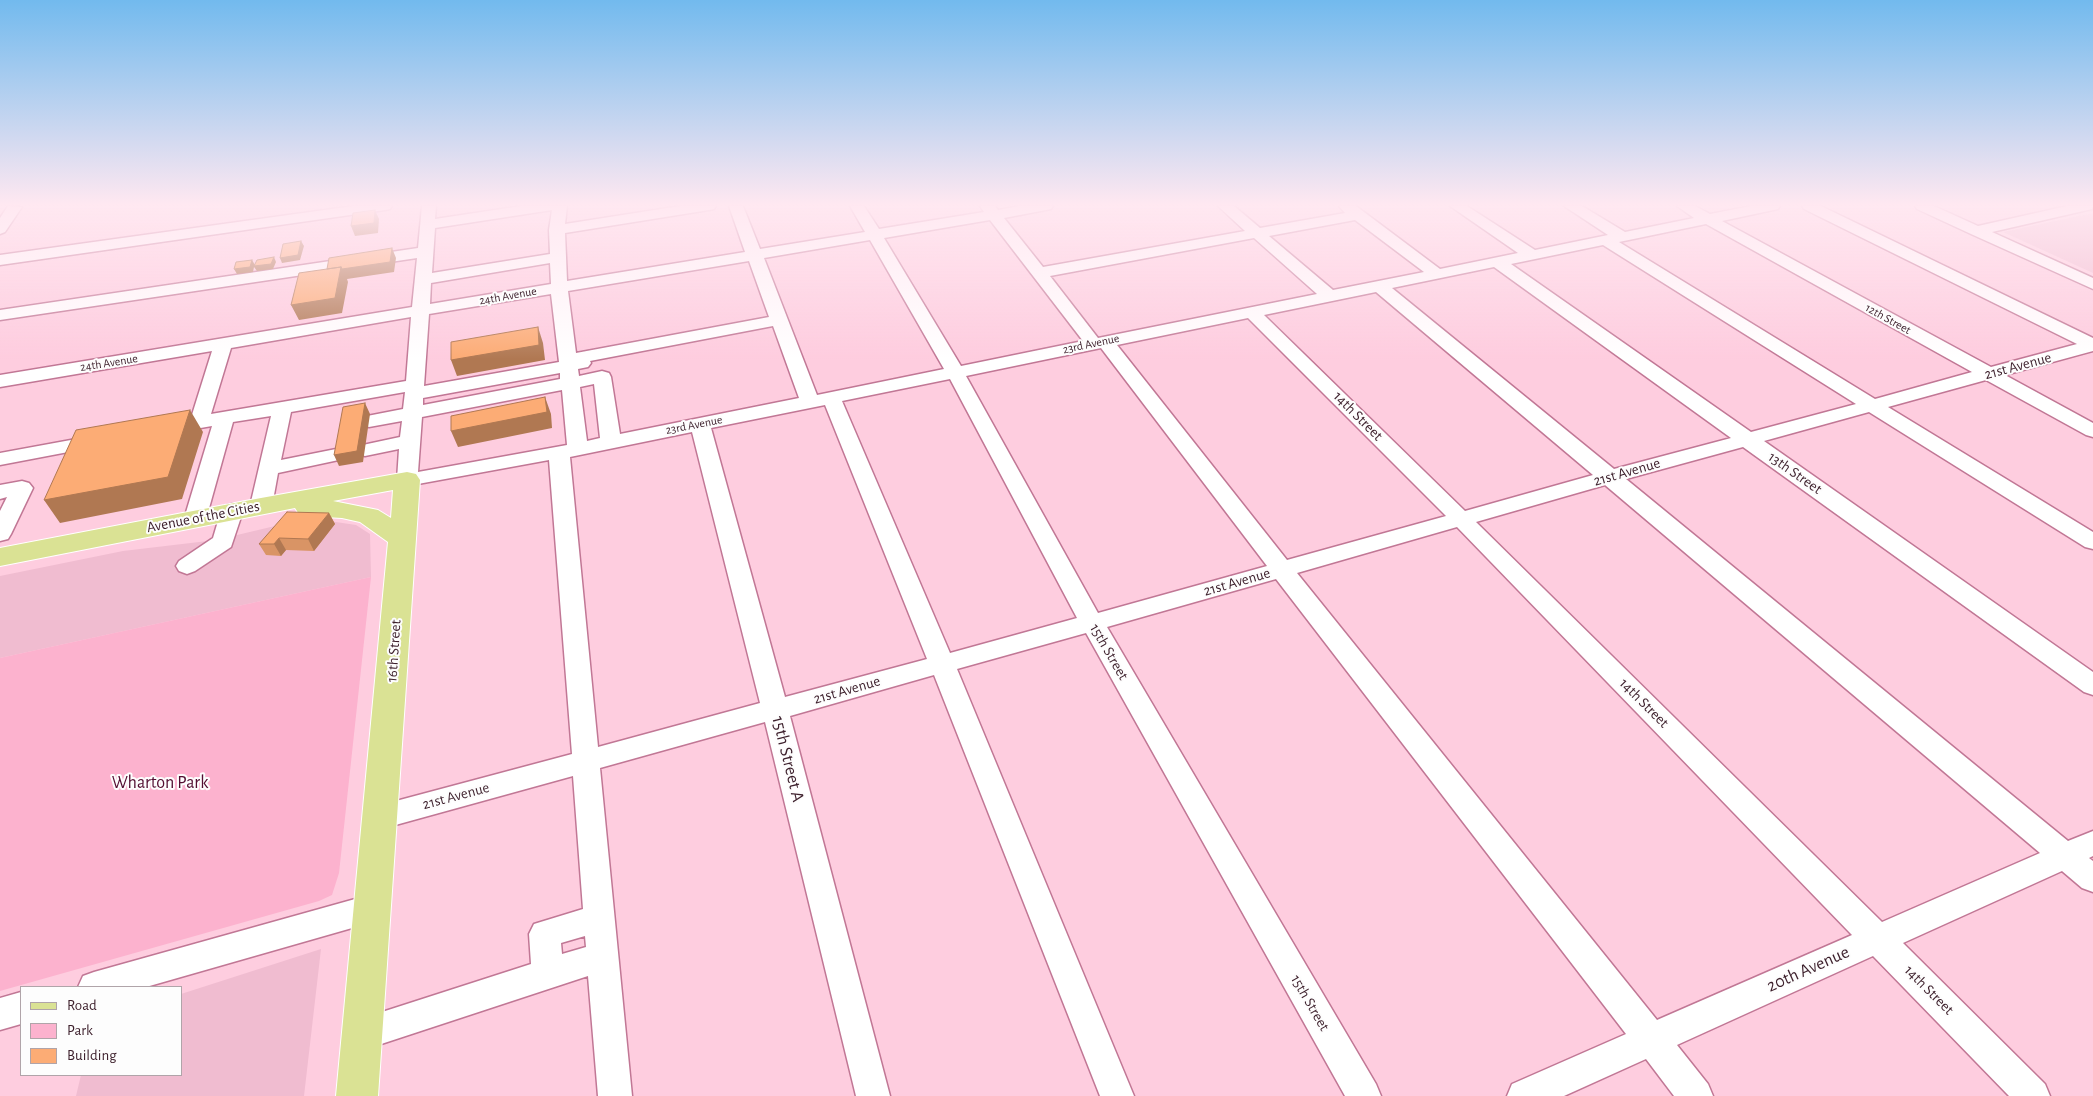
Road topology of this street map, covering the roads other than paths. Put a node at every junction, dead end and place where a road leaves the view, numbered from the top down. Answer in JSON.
{"nodes":[{"id":1,"x":20,"y":257,"type":"edge"},
{"id":2,"x":390,"y":257,"type":"edge"},
{"id":3,"x":425,"y":257,"type":"edge"},
{"id":4,"x":558,"y":257,"type":"joint"},
{"id":5,"x":741,"y":257,"type":"edge"},
{"id":6,"x":755,"y":257,"type":"edge"},
{"id":7,"x":886,"y":257,"type":"edge"},
{"id":8,"x":1027,"y":257,"type":"edge"},
{"id":9,"x":1126,"y":257,"type":"edge"},
{"id":10,"x":1286,"y":257,"type":"edge"},
{"id":11,"x":1415,"y":257,"type":"edge"},
{"id":12,"x":1521,"y":257,"type":"edge"},
{"id":13,"x":1644,"y":257,"type":"edge"},
{"id":14,"x":1788,"y":257,"type":"edge"},
{"id":15,"x":1914,"y":257,"type":"edge"},
{"id":16,"x":2034,"y":257,"type":"edge"},
{"id":17,"x":0,"y":260,"type":"edge"},
{"id":18,"x":1497,"y":262,"type":"junction"},
{"id":19,"x":1039,"y":273,"type":"junction"},
{"id":20,"x":1438,"y":274,"type":"junction"},
{"id":21,"x":423,"y":278,"type":"junction"},
{"id":22,"x":2093,"y":284,"type":"edge"},
{"id":23,"x":1379,"y":286,"type":"junction"},
{"id":24,"x":559,"y":288,"type":"junction"},
{"id":25,"x":1330,"y":296,"type":"junction"},
{"id":26,"x":421,"y":311,"type":"junction"},
{"id":27,"x":1252,"y":312,"type":"junction"},
{"id":28,"x":0,"y":315,"type":"edge"},
{"id":29,"x":779,"y":320,"type":"junction"},
{"id":30,"x":1100,"y":342,"type":"junction"},
{"id":31,"x":223,"y":344,"type":"junction"},
{"id":32,"x":2093,"y":345,"type":"edge"},
{"id":33,"x":954,"y":372,"type":"junction"},
{"id":34,"x":1988,"y":374,"type":"junction"},
{"id":35,"x":570,"y":376,"type":"junction"},
{"id":36,"x":0,"y":381,"type":"edge"},
{"id":37,"x":820,"y":399,"type":"junction"},
{"id":38,"x":1872,"y":405,"type":"junction"},
{"id":39,"x":282,"y":408,"type":"junction"},
{"id":40,"x":412,"y":410,"type":"junction"},
{"id":41,"x":224,"y":418,"type":"junction"},
{"id":42,"x":199,"y":422,"type":"junction"},
{"id":43,"x":700,"y":424,"type":"junction"},
{"id":44,"x":150,"y":431,"type":"edge"},
{"id":45,"x":2093,"y":431,"type":"edge"},
{"id":46,"x":121,"y":437,"type":"edge"},
{"id":47,"x":1747,"y":439,"type":"junction"},
{"id":48,"x":611,"y":442,"type":"junction"},
{"id":49,"x":569,"y":450,"type":"junction"},
{"id":50,"x":1,"y":461,"type":"edge"},
{"id":51,"x":269,"y":469,"type":"junction"},
{"id":52,"x":1610,"y":477,"type":"junction"},
{"id":53,"x":408,"y":480,"type":"junction"},
{"id":54,"x":0,"y":492,"type":"edge"},
{"id":55,"x":261,"y":506,"type":"junction"},
{"id":56,"x":232,"y":512,"type":"junction"},
{"id":57,"x":195,"y":519,"type":"junction"},
{"id":58,"x":1462,"y":520,"type":"junction"},
{"id":59,"x":1,"y":530,"type":"edge"},
{"id":60,"x":402,"y":539,"type":"junction"},
{"id":61,"x":2093,"y":542,"type":"edge"},
{"id":62,"x":0,"y":557,"type":"edge"},
{"id":63,"x":187,"y":566,"type":"dead end"},
{"id":64,"x":1282,"y":570,"type":"junction"},
{"id":65,"x":1092,"y":623,"type":"junction"},
{"id":66,"x":942,"y":664,"type":"junction"},
{"id":67,"x":2093,"y":685,"type":"edge"},
{"id":68,"x":775,"y":710,"type":"junction"},
{"id":69,"x":586,"y":760,"type":"junction"},
{"id":70,"x":381,"y":817,"type":"junction"},
{"id":71,"x":2093,"y":843,"type":"edge"},
{"id":72,"x":2065,"y":856,"type":"junction"},
{"id":73,"x":2093,"y":879,"type":"edge"},
{"id":74,"x":373,"y":908,"type":"junction"},
{"id":75,"x":600,"y":918,"type":"junction"},
{"id":76,"x":1877,"y":938,"type":"junction"},
{"id":77,"x":603,"y":956,"type":"junction"},
{"id":78,"x":547,"y":974,"type":"junction"},
{"id":79,"x":98,"y":986,"type":"edge"},
{"id":80,"x":20,"y":1008,"type":"edge"},
{"id":81,"x":0,"y":1014,"type":"edge"},
{"id":82,"x":363,"y":1034,"type":"junction"},
{"id":83,"x":1652,"y":1039,"type":"junction"},
{"id":84,"x":357,"y":1096,"type":"edge"},
{"id":85,"x":615,"y":1096,"type":"edge"},
{"id":86,"x":873,"y":1096,"type":"edge"},
{"id":87,"x":1116,"y":1096,"type":"edge"},
{"id":88,"x":1364,"y":1096,"type":"edge"},
{"id":89,"x":1524,"y":1096,"type":"edge"},
{"id":90,"x":1696,"y":1096,"type":"edge"},
{"id":91,"x":2033,"y":1096,"type":"edge"}],
"edges":[{"from":1,"to":17,"type":"street"},
{"from":2,"to":28,"type":"street"},
{"from":3,"to":21,"type":"street","name":"16th Street"},
{"from":4,"to":21,"type":"street"},
{"from":4,"to":24,"type":"street"},
{"from":5,"to":24,"type":"street","name":"24th Avenue"},
{"from":6,"to":29,"type":"street"},
{"from":7,"to":33,"type":"street","name":"15th Street"},
{"from":8,"to":19,"type":"street"},
{"from":9,"to":19,"type":"street"},
{"from":10,"to":25,"type":"street"},
{"from":11,"to":20,"type":"street"},
{"from":12,"to":18,"type":"street","name":"23rd Avenue"},
{"from":13,"to":38,"type":"street"},
{"from":14,"to":34,"type":"street","name":"12th Street"},
{"from":15,"to":32,"type":"street"},
{"from":16,"to":22,"type":"street"},
{"from":18,"to":20,"type":"street","name":"23rd Avenue"},
{"from":18,"to":47,"type":"street","name":"13th Street"},
{"from":19,"to":30,"type":"street"},
{"from":20,"to":23,"type":"street","name":"23rd Avenue"},
{"from":21,"to":26,"type":"street","name":"16th Street"},
{"from":23,"to":25,"type":"street","name":"23rd Avenue"},
{"from":23,"to":52,"type":"street"},
{"from":24,"to":26,"type":"street","name":"24th Avenue"},
{"from":24,"to":35,"type":"street"},
{"from":25,"to":27,"type":"street","name":"23rd Avenue"},
{"from":26,"to":31,"type":"street","name":"24th Avenue"},
{"from":26,"to":40,"type":"street","name":"16th Street"},
{"from":27,"to":30,"type":"street","name":"23rd Avenue"},
{"from":27,"to":58,"type":"street","name":"14th Street"},
{"from":29,"to":35,"type":"street"},
{"from":29,"to":37,"type":"street"},
{"from":30,"to":33,"type":"street","name":"23rd Avenue"},
{"from":30,"to":64,"type":"street"},
{"from":31,"to":36,"type":"street","name":"24th Avenue"},
{"from":31,"to":42,"type":"street"},
{"from":32,"to":34,"type":"street","name":"21st Avenue"},
{"from":33,"to":37,"type":"street","name":"23rd Avenue"},
{"from":33,"to":65,"type":"street","name":"15th Street"},
{"from":34,"to":38,"type":"street","name":"21st Avenue"},
{"from":34,"to":45,"type":"street","name":"12th Street"},
{"from":35,"to":40,"type":"street"},
{"from":35,"to":40,"type":"street"},
{"from":35,"to":48,"type":"street"},
{"from":35,"to":49,"type":"street"},
{"from":37,"to":43,"type":"street","name":"23rd Avenue"},
{"from":37,"to":66,"type":"street"},
{"from":38,"to":47,"type":"street","name":"21st Avenue"},
{"from":38,"to":61,"type":"street"},
{"from":39,"to":40,"type":"street"},
{"from":39,"to":41,"type":"street"},
{"from":39,"to":51,"type":"street"},
{"from":40,"to":40,"type":"street"},
{"from":40,"to":51,"type":"street"},
{"from":40,"to":53,"type":"street","name":"16th Street"},
{"from":41,"to":42,"type":"street"},
{"from":41,"to":57,"type":"street"},
{"from":42,"to":44,"type":"street"},
{"from":43,"to":48,"type":"street","name":"23rd Avenue"},
{"from":43,"to":68,"type":"street","name":"15th Street A"},
{"from":46,"to":50,"type":"street"},
{"from":47,"to":52,"type":"street","name":"21st Avenue"},
{"from":47,"to":67,"type":"street","name":"13th Street"},
{"from":48,"to":49,"type":"street","name":"23rd Avenue"},
{"from":49,"to":53,"type":"street","name":"23rd Avenue"},
{"from":49,"to":69,"type":"street"},
{"from":51,"to":55,"type":"street"},
{"from":52,"to":58,"type":"street","name":"21st Avenue"},
{"from":52,"to":72,"type":"street"},
{"from":53,"to":55,"type":"main road","name":"Avenue of the Cities"},
{"from":53,"to":60,"type":"main road","name":"16th Street"},
{"from":54,"to":59,"type":"street"},
{"from":55,"to":56,"type":"main road","name":"Avenue of the Cities"},
{"from":55,"to":60,"type":"main road"},
{"from":56,"to":57,"type":"main road","name":"Avenue of the Cities"},
{"from":56,"to":63,"type":"street"},
{"from":57,"to":62,"type":"main road","name":"Avenue of the Cities"},
{"from":58,"to":64,"type":"street","name":"21st Avenue"},
{"from":58,"to":76,"type":"street","name":"14th Street"},
{"from":60,"to":70,"type":"main road","name":"16th Street"},
{"from":64,"to":65,"type":"street","name":"21st Avenue"},
{"from":64,"to":83,"type":"street"},
{"from":65,"to":66,"type":"street","name":"21st Avenue"},
{"from":65,"to":88,"type":"street","name":"15th Street"},
{"from":66,"to":68,"type":"street","name":"21st Avenue"},
{"from":66,"to":87,"type":"street"},
{"from":68,"to":69,"type":"street","name":"21st Avenue"},
{"from":68,"to":86,"type":"street","name":"15th Street A"},
{"from":69,"to":70,"type":"street","name":"21st Avenue"},
{"from":69,"to":75,"type":"street"},
{"from":70,"to":74,"type":"main road","name":"16th Street"},
{"from":71,"to":72,"type":"street","name":"20th Avenue"},
{"from":72,"to":73,"type":"street"},
{"from":72,"to":76,"type":"street","name":"20th Avenue"},
{"from":74,"to":79,"type":"street"},
{"from":74,"to":82,"type":"main road","name":"16th Street"},
{"from":75,"to":77,"type":"street"},
{"from":75,"to":78,"type":"street"},
{"from":76,"to":83,"type":"street","name":"20th Avenue"},
{"from":76,"to":91,"type":"street","name":"14th Street"},
{"from":77,"to":78,"type":"street"},
{"from":77,"to":85,"type":"street"},
{"from":78,"to":82,"type":"street"},
{"from":80,"to":81,"type":"street"},
{"from":82,"to":84,"type":"main road","name":"16th Street"},
{"from":83,"to":89,"type":"street","name":"20th Avenue"},
{"from":83,"to":90,"type":"street"}]}
